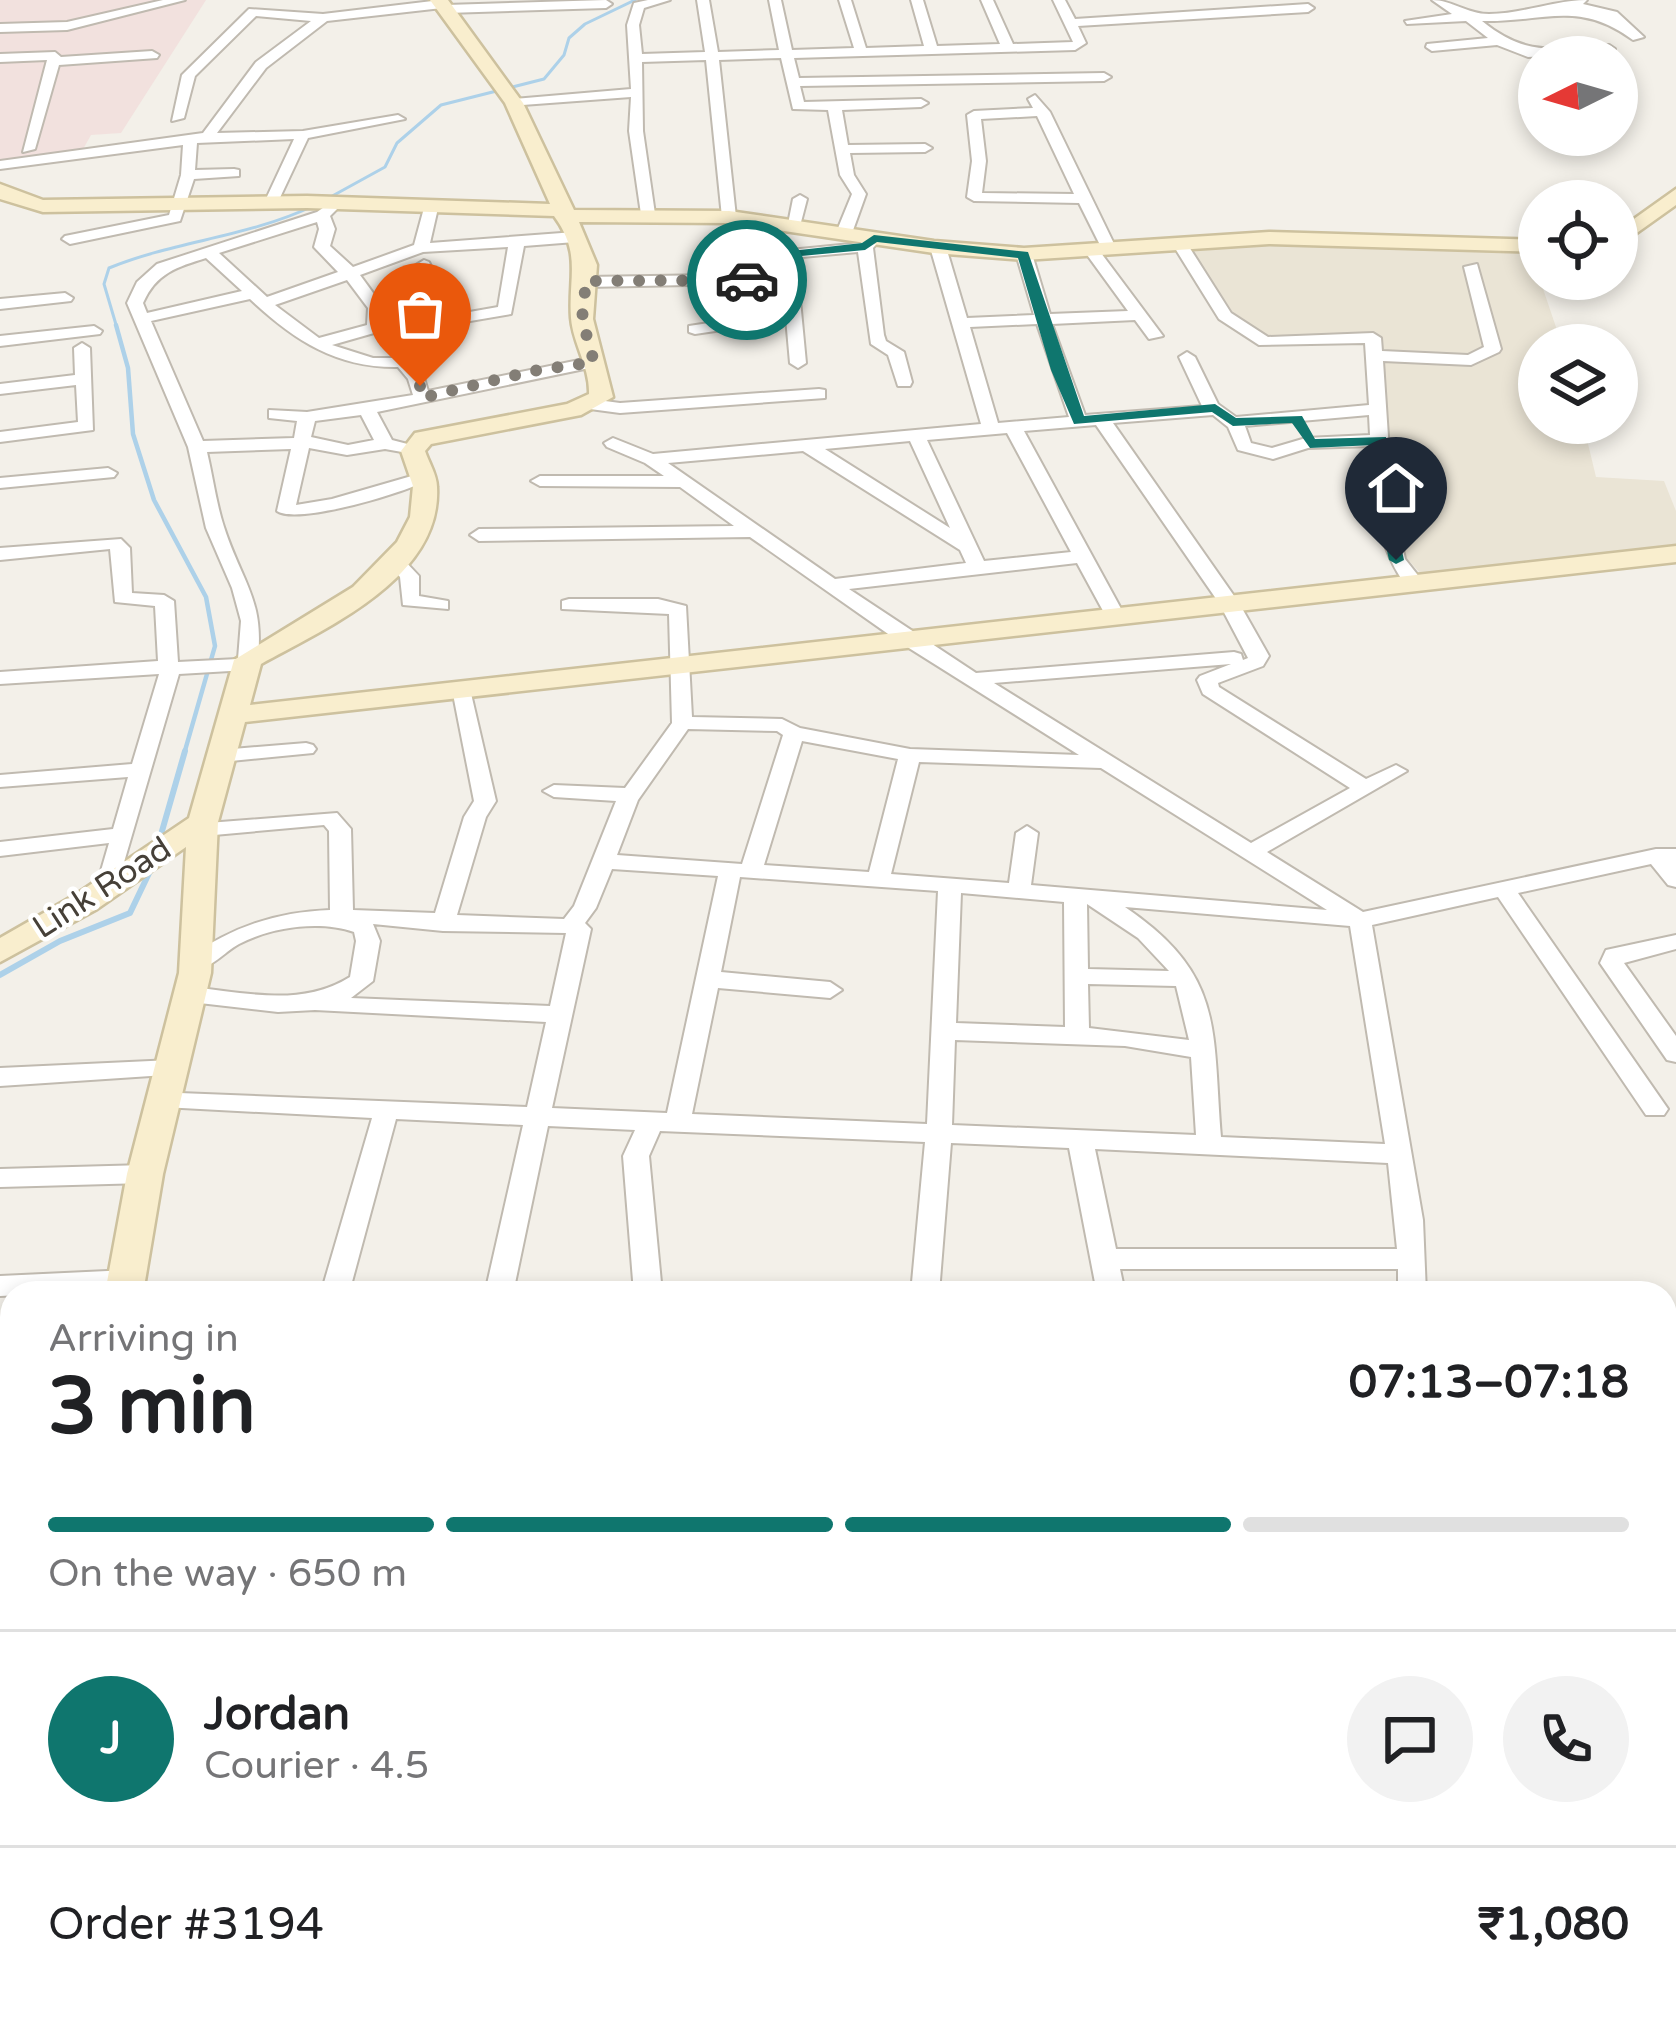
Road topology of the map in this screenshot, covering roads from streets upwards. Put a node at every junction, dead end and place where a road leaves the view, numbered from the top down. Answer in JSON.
{"nodes":[{"id":1,"x":179,"y":0,"type":"edge"},
{"id":2,"x":664,"y":0,"type":"edge"},
{"id":3,"x":703,"y":0,"type":"edge"},
{"id":4,"x":775,"y":0,"type":"edge"},
{"id":5,"x":845,"y":0,"type":"edge"},
{"id":6,"x":917,"y":0,"type":"edge"},
{"id":7,"x":987,"y":0,"type":"edge"},
{"id":8,"x":1059,"y":0,"type":"edge"},
{"id":9,"x":1170,"y":0,"type":"edge"},
{"id":10,"x":1438,"y":0,"type":"edge"},
{"id":11,"x":160,"y":2,"type":"edge"},
{"id":12,"x":561,"y":2,"type":"edge"},
{"id":13,"x":520,"y":3,"type":"edge"},
{"id":14,"x":606,"y":4,"type":"dead end"},
{"id":15,"x":1572,"y":5,"type":"edge"},
{"id":16,"x":445,"y":8,"type":"edge"},
{"id":17,"x":1308,"y":8,"type":"dead end"},
{"id":18,"x":1180,"y":15,"type":"junction"},
{"id":19,"x":323,"y":17,"type":"junction"},
{"id":20,"x":541,"y":17,"type":"dead end"},
{"id":21,"x":1468,"y":17,"type":"junction"},
{"id":22,"x":1412,"y":21,"type":"dead end"},
{"id":23,"x":1071,"y":23,"type":"junction"},
{"id":24,"x":1577,"y":25,"type":"dead end"},
{"id":25,"x":60,"y":26,"type":"junction"},
{"id":26,"x":0,"y":28,"type":"edge"},
{"id":27,"x":90,"y":33,"type":"dead end"},
{"id":28,"x":1194,"y":34,"type":"dead end"},
{"id":29,"x":1637,"y":36,"type":"edge"},
{"id":30,"x":112,"y":41,"type":"dead end"},
{"id":31,"x":1499,"y":41,"type":"junction"},
{"id":32,"x":1010,"y":47,"type":"junction"},
{"id":33,"x":1432,"y":47,"type":"dead end"},
{"id":34,"x":1518,"y":48,"type":"edge"},
{"id":35,"x":931,"y":49,"type":"junction"},
{"id":36,"x":861,"y":51,"type":"junction"},
{"id":37,"x":789,"y":53,"type":"junction"},
{"id":38,"x":714,"y":55,"type":"junction"},
{"id":39,"x":0,"y":58,"type":"edge"},
{"id":40,"x":47,"y":58,"type":"junction"},
{"id":41,"x":637,"y":58,"type":"junction"},
{"id":42,"x":1104,"y":77,"type":"dead end"},
{"id":43,"x":1025,"y":78,"type":"junction"},
{"id":44,"x":795,"y":82,"type":"junction"},
{"id":45,"x":638,"y":92,"type":"junction"},
{"id":46,"x":508,"y":93,"type":"junction"},
{"id":47,"x":921,"y":103,"type":"dead end"},
{"id":48,"x":834,"y":106,"type":"junction"},
{"id":49,"x":1043,"y":112,"type":"junction"},
{"id":50,"x":177,"y":118,"type":"dead end"},
{"id":51,"x":398,"y":119,"type":"dead end"},
{"id":52,"x":303,"y":135,"type":"junction"},
{"id":53,"x":198,"y":138,"type":"junction"},
{"id":54,"x":926,"y":148,"type":"dead end"},
{"id":55,"x":28,"y":149,"type":"dead end"},
{"id":56,"x":842,"y":149,"type":"junction"},
{"id":57,"x":0,"y":165,"type":"edge"},
{"id":58,"x":234,"y":172,"type":"dead end"},
{"id":59,"x":188,"y":176,"type":"junction"},
{"id":60,"x":0,"y":190,"type":"edge"},
{"id":61,"x":1676,"y":195,"type":"edge"},
{"id":62,"x":800,"y":199,"type":"dead end"},
{"id":63,"x":1082,"y":200,"type":"junction"},
{"id":64,"x":272,"y":201,"type":"junction"},
{"id":65,"x":182,"y":202,"type":"junction"},
{"id":66,"x":323,"y":206,"type":"junction"},
{"id":67,"x":431,"y":208,"type":"junction"},
{"id":68,"x":648,"y":214,"type":"junction"},
{"id":69,"x":729,"y":217,"type":"junction"},
{"id":70,"x":566,"y":221,"type":"junction"},
{"id":71,"x":1638,"y":225,"type":"edge"},
{"id":72,"x":792,"y":226,"type":"junction"},
{"id":73,"x":844,"y":233,"type":"junction"},
{"id":74,"x":70,"y":239,"type":"dead end"},
{"id":75,"x":517,"y":242,"type":"junction"},
{"id":76,"x":870,"y":242,"type":"junction"},
{"id":77,"x":938,"y":242,"type":"junction"},
{"id":78,"x":1181,"y":245,"type":"junction"},
{"id":79,"x":1518,"y":245,"type":"edge"},
{"id":80,"x":1101,"y":251,"type":"junction"},
{"id":81,"x":209,"y":252,"type":"junction"},
{"id":82,"x":1024,"y":254,"type":"junction"},
{"id":83,"x":422,"y":256,"type":"junction"},
{"id":84,"x":1472,"y":267,"type":"dead end"},
{"id":85,"x":347,"y":271,"type":"junction"},
{"id":86,"x":790,"y":279,"type":"junction"},
{"id":87,"x":748,"y":280,"type":"junction"},
{"id":88,"x":586,"y":281,"type":"junction"},
{"id":89,"x":652,"y":281,"type":"junction"},
{"id":90,"x":65,"y":298,"type":"dead end"},
{"id":91,"x":260,"y":298,"type":"junction"},
{"id":92,"x":650,"y":302,"type":"dead end"},
{"id":93,"x":0,"y":304,"type":"edge"},
{"id":94,"x":1138,"y":315,"type":"junction"},
{"id":95,"x":140,"y":319,"type":"junction"},
{"id":96,"x":457,"y":319,"type":"junction"},
{"id":97,"x":1044,"y":320,"type":"junction"},
{"id":98,"x":961,"y":323,"type":"junction"},
{"id":99,"x":377,"y":327,"type":"junction"},
{"id":100,"x":694,"y":329,"type":"dead end"},
{"id":101,"x":94,"y":332,"type":"dead end"},
{"id":102,"x":1155,"y":336,"type":"dead end"},
{"id":103,"x":0,"y":341,"type":"edge"},
{"id":104,"x":316,"y":344,"type":"junction"},
{"id":105,"x":82,"y":348,"type":"dead end"},
{"id":106,"x":1374,"y":356,"type":"junction"},
{"id":107,"x":1187,"y":357,"type":"dead end"},
{"id":108,"x":594,"y":362,"type":"junction"},
{"id":109,"x":798,"y":363,"type":"dead end"},
{"id":110,"x":84,"y":379,"type":"junction"},
{"id":111,"x":904,"y":382,"type":"dead end"},
{"id":112,"x":0,"y":389,"type":"edge"},
{"id":113,"x":819,"y":394,"type":"dead end"},
{"id":114,"x":422,"y":398,"type":"junction"},
{"id":115,"x":590,"y":404,"type":"junction"},
{"id":116,"x":1215,"y":408,"type":"junction"},
{"id":117,"x":367,"y":409,"type":"junction"},
{"id":118,"x":1376,"y":409,"type":"junction"},
{"id":119,"x":274,"y":415,"type":"dead end"},
{"id":120,"x":307,"y":417,"type":"junction"},
{"id":121,"x":1297,"y":418,"type":"junction"},
{"id":122,"x":1101,"y":419,"type":"junction"},
{"id":123,"x":1078,"y":421,"type":"junction"},
{"id":124,"x":1233,"y":422,"type":"junction"},
{"id":125,"x":1013,"y":427,"type":"junction"},
{"id":126,"x":992,"y":428,"type":"junction"},
{"id":127,"x":915,"y":433,"type":"junction"},
{"id":128,"x":0,"y":436,"type":"edge"},
{"id":129,"x":1381,"y":440,"type":"junction"},
{"id":130,"x":300,"y":442,"type":"junction"},
{"id":131,"x":613,"y":443,"type":"dead end"},
{"id":132,"x":1310,"y":443,"type":"junction"},
{"id":133,"x":805,"y":444,"type":"junction"},
{"id":134,"x":197,"y":447,"type":"junction"},
{"id":135,"x":406,"y":458,"type":"junction"},
{"id":136,"x":651,"y":459,"type":"junction"},
{"id":137,"x":108,"y":473,"type":"dead end"},
{"id":138,"x":540,"y":482,"type":"dead end"},
{"id":139,"x":684,"y":482,"type":"junction"},
{"id":140,"x":0,"y":483,"type":"edge"},
{"id":141,"x":754,"y":531,"type":"junction"},
{"id":142,"x":479,"y":535,"type":"dead end"},
{"id":143,"x":968,"y":547,"type":"junction"},
{"id":144,"x":0,"y":554,"type":"edge"},
{"id":145,"x":1676,"y":554,"type":"edge"},
{"id":146,"x":1084,"y":557,"type":"junction"},
{"id":147,"x":395,"y":562,"type":"junction"},
{"id":148,"x":977,"y":567,"type":"junction"},
{"id":149,"x":1414,"y":583,"type":"junction"},
{"id":150,"x":832,"y":585,"type":"junction"},
{"id":151,"x":1229,"y":603,"type":"junction"},
{"id":152,"x":441,"y":605,"type":"dead end"},
{"id":153,"x":569,"y":605,"type":"dead end"},
{"id":154,"x":1115,"y":616,"type":"junction"},
{"id":155,"x":908,"y":639,"type":"junction"},
{"id":156,"x":1259,"y":656,"type":"junction"},
{"id":157,"x":248,"y":662,"type":"junction"},
{"id":158,"x":681,"y":664,"type":"junction"},
{"id":159,"x":170,"y":670,"type":"junction"},
{"id":160,"x":0,"y":678,"type":"edge"},
{"id":161,"x":974,"y":680,"type":"junction"},
{"id":162,"x":0,"y":688,"type":"edge"},
{"id":163,"x":462,"y":689,"type":"junction"},
{"id":164,"x":232,"y":715,"type":"junction"},
{"id":165,"x":682,"y":722,"type":"junction"},
{"id":166,"x":794,"y":733,"type":"junction"},
{"id":167,"x":306,"y":749,"type":"dead end"},
{"id":168,"x":910,"y":755,"type":"junction"},
{"id":169,"x":221,"y":756,"type":"junction"},
{"id":170,"x":1107,"y":762,"type":"junction"},
{"id":171,"x":142,"y":770,"type":"junction"},
{"id":172,"x":1396,"y":771,"type":"dead end"},
{"id":173,"x":0,"y":781,"type":"edge"},
{"id":174,"x":1365,"y":788,"type":"junction"},
{"id":175,"x":554,"y":790,"type":"dead end"},
{"id":176,"x":631,"y":794,"type":"junction"},
{"id":177,"x":197,"y":829,"type":"junction"},
{"id":178,"x":1027,"y":832,"type":"dead end"},
{"id":179,"x":123,"y":835,"type":"junction"},
{"id":180,"x":0,"y":849,"type":"edge"},
{"id":181,"x":1251,"y":852,"type":"junction"},
{"id":182,"x":1666,"y":856,"type":"edge"},
{"id":183,"x":603,"y":861,"type":"junction"},
{"id":184,"x":740,"y":870,"type":"junction"},
{"id":185,"x":878,"y":880,"type":"junction"},
{"id":186,"x":1676,"y":880,"type":"edge"},
{"id":187,"x":117,"y":882,"type":"junction"},
{"id":188,"x":950,"y":885,"type":"junction"},
{"id":189,"x":1504,"y":890,"type":"junction"},
{"id":190,"x":1019,"y":891,"type":"junction"},
{"id":191,"x":1086,"y":896,"type":"junction"},
{"id":192,"x":343,"y":920,"type":"junction"},
{"id":193,"x":1360,"y":920,"type":"junction"},
{"id":194,"x":443,"y":924,"type":"junction"},
{"id":195,"x":570,"y":926,"type":"junction"},
{"id":196,"x":1676,"y":941,"type":"edge"},
{"id":197,"x":0,"y":952,"type":"edge"},
{"id":198,"x":196,"y":963,"type":"junction"},
{"id":199,"x":1076,"y":976,"type":"junction"},
{"id":200,"x":1187,"y":979,"type":"junction"},
{"id":201,"x":707,"y":980,"type":"junction"},
{"id":202,"x":830,"y":990,"type":"dead end"},
{"id":203,"x":190,"y":995,"type":"junction"},
{"id":204,"x":318,"y":1004,"type":"junction"},
{"id":205,"x":562,"y":1015,"type":"junction"},
{"id":206,"x":944,"y":1030,"type":"junction"},
{"id":207,"x":1077,"y":1036,"type":"junction"},
{"id":208,"x":1200,"y":1050,"type":"junction"},
{"id":209,"x":1676,"y":1054,"type":"edge"},
{"id":210,"x":172,"y":1067,"type":"junction"},
{"id":211,"x":0,"y":1077,"type":"edge"},
{"id":212,"x":163,"y":1098,"type":"junction"},
{"id":213,"x":1655,"y":1108,"type":"dead end"},
{"id":214,"x":386,"y":1111,"type":"junction"},
{"id":215,"x":534,"y":1119,"type":"junction"},
{"id":216,"x":664,"y":1122,"type":"junction"},
{"id":217,"x":939,"y":1131,"type":"junction"},
{"id":218,"x":1080,"y":1138,"type":"junction"},
{"id":219,"x":1209,"y":1144,"type":"junction"},
{"id":220,"x":1396,"y":1154,"type":"junction"},
{"id":221,"x":145,"y":1174,"type":"junction"},
{"id":222,"x":0,"y":1178,"type":"edge"},
{"id":223,"x":1411,"y":1258,"type":"junction"},
{"id":224,"x":1105,"y":1259,"type":"junction"},
{"id":225,"x":128,"y":1281,"type":"edge"},
{"id":226,"x":338,"y":1281,"type":"edge"},
{"id":227,"x":501,"y":1281,"type":"edge"},
{"id":228,"x":648,"y":1281,"type":"edge"},
{"id":229,"x":927,"y":1281,"type":"edge"},
{"id":230,"x":1109,"y":1281,"type":"edge"},
{"id":231,"x":1412,"y":1281,"type":"edge"}],
"edges":[{"from":1,"to":11,"type":"street"},
{"from":2,"to":41,"type":"street"},
{"from":3,"to":38,"type":"street"},
{"from":4,"to":37,"type":"street"},
{"from":5,"to":36,"type":"street"},
{"from":6,"to":35,"type":"street"},
{"from":7,"to":32,"type":"street"},
{"from":8,"to":23,"type":"street"},
{"from":9,"to":18,"type":"street"},
{"from":10,"to":21,"type":"street"},
{"from":11,"to":25,"type":"street"},
{"from":12,"to":13,"type":"street"},
{"from":12,"to":14,"type":"street"},
{"from":13,"to":16,"type":"street"},
{"from":15,"to":21,"type":"street"},
{"from":15,"to":24,"type":"street"},
{"from":15,"to":29,"type":"street"},
{"from":16,"to":19,"type":"street"},
{"from":16,"to":20,"type":"street"},
{"from":16,"to":46,"type":"street"},
{"from":17,"to":18,"type":"street"},
{"from":18,"to":23,"type":"street"},
{"from":18,"to":28,"type":"street"},
{"from":19,"to":50,"type":"street"},
{"from":19,"to":53,"type":"street"},
{"from":21,"to":22,"type":"street"},
{"from":21,"to":31,"type":"street"},
{"from":23,"to":32,"type":"street"},
{"from":25,"to":26,"type":"street"},
{"from":25,"to":27,"type":"street"},
{"from":25,"to":40,"type":"street"},
{"from":30,"to":40,"type":"street"},
{"from":31,"to":33,"type":"street"},
{"from":31,"to":34,"type":"street"},
{"from":32,"to":35,"type":"street"},
{"from":32,"to":43,"type":"street"},
{"from":35,"to":36,"type":"street"},
{"from":36,"to":37,"type":"street"},
{"from":37,"to":38,"type":"street"},
{"from":37,"to":44,"type":"street"},
{"from":38,"to":41,"type":"street"},
{"from":38,"to":69,"type":"street"},
{"from":39,"to":40,"type":"street"},
{"from":40,"to":55,"type":"street"},
{"from":41,"to":45,"type":"street"},
{"from":42,"to":43,"type":"street"},
{"from":43,"to":44,"type":"street"},
{"from":43,"to":49,"type":"street"},
{"from":44,"to":48,"type":"street"},
{"from":45,"to":46,"type":"street"},
{"from":45,"to":68,"type":"street"},
{"from":46,"to":70,"type":"street"},
{"from":47,"to":48,"type":"street"},
{"from":48,"to":56,"type":"street"},
{"from":49,"to":63,"type":"street"},
{"from":49,"to":63,"type":"street"},
{"from":51,"to":52,"type":"street"},
{"from":52,"to":53,"type":"street"},
{"from":52,"to":64,"type":"street"},
{"from":53,"to":57,"type":"street"},
{"from":53,"to":59,"type":"street"},
{"from":54,"to":56,"type":"street"},
{"from":56,"to":73,"type":"street"},
{"from":58,"to":59,"type":"street"},
{"from":59,"to":65,"type":"street"},
{"from":60,"to":65,"type":"street"},
{"from":61,"to":71,"type":"street"},
{"from":62,"to":72,"type":"street"},
{"from":63,"to":80,"type":"street"},
{"from":64,"to":65,"type":"street"},
{"from":64,"to":66,"type":"street"},
{"from":65,"to":74,"type":"street"},
{"from":66,"to":67,"type":"street"},
{"from":66,"to":81,"type":"street"},
{"from":66,"to":85,"type":"street"},
{"from":67,"to":70,"type":"street"},
{"from":67,"to":83,"type":"street"},
{"from":68,"to":69,"type":"street"},
{"from":68,"to":70,"type":"street"},
{"from":69,"to":72,"type":"street"},
{"from":70,"to":75,"type":"street"},
{"from":70,"to":88,"type":"street"},
{"from":72,"to":73,"type":"street"},
{"from":73,"to":76,"type":"street"},
{"from":75,"to":83,"type":"street"},
{"from":75,"to":96,"type":"street"},
{"from":76,"to":77,"type":"street"},
{"from":76,"to":86,"type":"street"},
{"from":76,"to":111,"type":"street"},
{"from":77,"to":82,"type":"street"},
{"from":77,"to":98,"type":"street"},
{"from":78,"to":79,"type":"street"},
{"from":78,"to":80,"type":"street"},
{"from":78,"to":106,"type":"street"},
{"from":80,"to":82,"type":"street"},
{"from":80,"to":94,"type":"street"},
{"from":81,"to":91,"type":"street"},
{"from":81,"to":95,"type":"street"},
{"from":82,"to":97,"type":"street"},
{"from":83,"to":85,"type":"street"},
{"from":83,"to":96,"type":"street"},
{"from":84,"to":106,"type":"street"},
{"from":85,"to":91,"type":"street"},
{"from":85,"to":99,"type":"street"},
{"from":86,"to":87,"type":"street"},
{"from":86,"to":109,"type":"street"},
{"from":87,"to":89,"type":"street"},
{"from":87,"to":100,"type":"street"},
{"from":88,"to":89,"type":"street"},
{"from":88,"to":108,"type":"street"},
{"from":89,"to":92,"type":"street"},
{"from":90,"to":93,"type":"street"},
{"from":91,"to":95,"type":"street"},
{"from":91,"to":104,"type":"street"},
{"from":94,"to":97,"type":"street"},
{"from":94,"to":102,"type":"street"},
{"from":95,"to":134,"type":"street"},
{"from":96,"to":99,"type":"street"},
{"from":97,"to":98,"type":"street"},
{"from":97,"to":123,"type":"street"},
{"from":98,"to":126,"type":"street"},
{"from":99,"to":104,"type":"street"},
{"from":101,"to":103,"type":"street"},
{"from":104,"to":114,"type":"street"},
{"from":105,"to":110,"type":"street"},
{"from":106,"to":118,"type":"street"},
{"from":107,"to":116,"type":"street"},
{"from":108,"to":114,"type":"street"},
{"from":108,"to":115,"type":"street"},
{"from":110,"to":112,"type":"street"},
{"from":110,"to":128,"type":"street"},
{"from":113,"to":115,"type":"street"},
{"from":114,"to":117,"type":"street"},
{"from":115,"to":135,"type":"street"},
{"from":116,"to":122,"type":"street"},
{"from":116,"to":124,"type":"street"},
{"from":117,"to":120,"type":"street"},
{"from":117,"to":135,"type":"street"},
{"from":118,"to":121,"type":"street"},
{"from":118,"to":129,"type":"street"},
{"from":119,"to":120,"type":"street"},
{"from":120,"to":130,"type":"street"},
{"from":121,"to":124,"type":"street"},
{"from":121,"to":132,"type":"street"},
{"from":122,"to":123,"type":"street"},
{"from":122,"to":151,"type":"street"},
{"from":123,"to":125,"type":"street"},
{"from":124,"to":132,"type":"street"},
{"from":125,"to":126,"type":"street"},
{"from":125,"to":146,"type":"street"},
{"from":126,"to":127,"type":"street"},
{"from":127,"to":133,"type":"street"},
{"from":127,"to":143,"type":"street"},
{"from":129,"to":132,"type":"street"},
{"from":129,"to":149,"type":"street"},
{"from":130,"to":134,"type":"street"},
{"from":130,"to":135,"type":"street"},
{"from":130,"to":135,"type":"street"},
{"from":131,"to":136,"type":"street"},
{"from":133,"to":136,"type":"street"},
{"from":133,"to":143,"type":"street"},
{"from":134,"to":157,"type":"street"},
{"from":135,"to":147,"type":"street"},
{"from":136,"to":139,"type":"street"},
{"from":137,"to":140,"type":"street"},
{"from":138,"to":139,"type":"street"},
{"from":139,"to":141,"type":"street"},
{"from":141,"to":142,"type":"street"},
{"from":141,"to":150,"type":"street"},
{"from":143,"to":148,"type":"street"},
{"from":144,"to":159,"type":"street"},
{"from":145,"to":149,"type":"street"},
{"from":146,"to":148,"type":"street"},
{"from":146,"to":154,"type":"street"},
{"from":147,"to":152,"type":"street"},
{"from":147,"to":157,"type":"street"},
{"from":148,"to":150,"type":"street"},
{"from":149,"to":151,"type":"street"},
{"from":150,"to":155,"type":"street"},
{"from":151,"to":154,"type":"street"},
{"from":151,"to":156,"type":"street"},
{"from":153,"to":158,"type":"street"},
{"from":154,"to":155,"type":"street"},
{"from":155,"to":158,"type":"street"},
{"from":155,"to":161,"type":"street"},
{"from":156,"to":161,"type":"street"},
{"from":156,"to":174,"type":"street"},
{"from":157,"to":159,"type":"street"},
{"from":157,"to":164,"type":"street"},
{"from":158,"to":163,"type":"street"},
{"from":158,"to":165,"type":"street"},
{"from":159,"to":160,"type":"street"},
{"from":159,"to":162,"type":"street"},
{"from":159,"to":171,"type":"street"},
{"from":161,"to":170,"type":"street"},
{"from":163,"to":164,"type":"street"},
{"from":163,"to":194,"type":"street"},
{"from":164,"to":169,"type":"street"},
{"from":165,"to":166,"type":"street"},
{"from":165,"to":176,"type":"street"},
{"from":166,"to":168,"type":"street"},
{"from":166,"to":184,"type":"street"},
{"from":167,"to":169,"type":"street"},
{"from":168,"to":170,"type":"street"},
{"from":168,"to":185,"type":"street"},
{"from":169,"to":177,"type":"street"},
{"from":170,"to":181,"type":"street"},
{"from":171,"to":173,"type":"street"},
{"from":171,"to":179,"type":"street"},
{"from":172,"to":174,"type":"street"},
{"from":174,"to":181,"type":"street"},
{"from":175,"to":176,"type":"street"},
{"from":176,"to":183,"type":"street"},
{"from":177,"to":187,"type":"street","name":"Link Road"},
{"from":177,"to":192,"type":"street"},
{"from":177,"to":198,"type":"street"},
{"from":178,"to":190,"type":"street"},
{"from":179,"to":180,"type":"street"},
{"from":179,"to":187,"type":"street"},
{"from":181,"to":193,"type":"street"},
{"from":182,"to":186,"type":"street"},
{"from":182,"to":189,"type":"street"},
{"from":183,"to":184,"type":"street"},
{"from":183,"to":195,"type":"street"},
{"from":184,"to":185,"type":"street"},
{"from":184,"to":201,"type":"street"},
{"from":185,"to":188,"type":"street"},
{"from":187,"to":197,"type":"street","name":"Link Road"},
{"from":188,"to":190,"type":"street"},
{"from":188,"to":206,"type":"street"},
{"from":189,"to":193,"type":"street"},
{"from":189,"to":213,"type":"street"},
{"from":190,"to":191,"type":"street"},
{"from":191,"to":193,"type":"street"},
{"from":191,"to":199,"type":"street"},
{"from":191,"to":200,"type":"street"},
{"from":192,"to":194,"type":"street"},
{"from":192,"to":198,"type":"street"},
{"from":192,"to":204,"type":"street"},
{"from":193,"to":220,"type":"street"},
{"from":194,"to":195,"type":"street"},
{"from":195,"to":205,"type":"street"},
{"from":196,"to":209,"type":"street"},
{"from":198,"to":203,"type":"street"},
{"from":199,"to":200,"type":"street"},
{"from":199,"to":207,"type":"street"},
{"from":200,"to":208,"type":"street"},
{"from":201,"to":202,"type":"street"},
{"from":201,"to":216,"type":"street"},
{"from":203,"to":204,"type":"street"},
{"from":203,"to":210,"type":"street"},
{"from":204,"to":205,"type":"street"},
{"from":205,"to":215,"type":"street"},
{"from":206,"to":207,"type":"street"},
{"from":206,"to":217,"type":"street"},
{"from":207,"to":208,"type":"street"},
{"from":208,"to":219,"type":"street"},
{"from":210,"to":211,"type":"street"},
{"from":210,"to":212,"type":"street"},
{"from":212,"to":214,"type":"street"},
{"from":212,"to":221,"type":"street"},
{"from":214,"to":215,"type":"street"},
{"from":214,"to":226,"type":"street"},
{"from":215,"to":216,"type":"street"},
{"from":215,"to":227,"type":"street"},
{"from":216,"to":217,"type":"street"},
{"from":216,"to":228,"type":"street"},
{"from":217,"to":218,"type":"street"},
{"from":217,"to":229,"type":"street"},
{"from":218,"to":219,"type":"street"},
{"from":218,"to":224,"type":"street"},
{"from":219,"to":220,"type":"street"},
{"from":220,"to":223,"type":"street"},
{"from":221,"to":222,"type":"street"},
{"from":221,"to":225,"type":"street"},
{"from":223,"to":224,"type":"street"},
{"from":223,"to":231,"type":"street"},
{"from":224,"to":230,"type":"street"}]}
